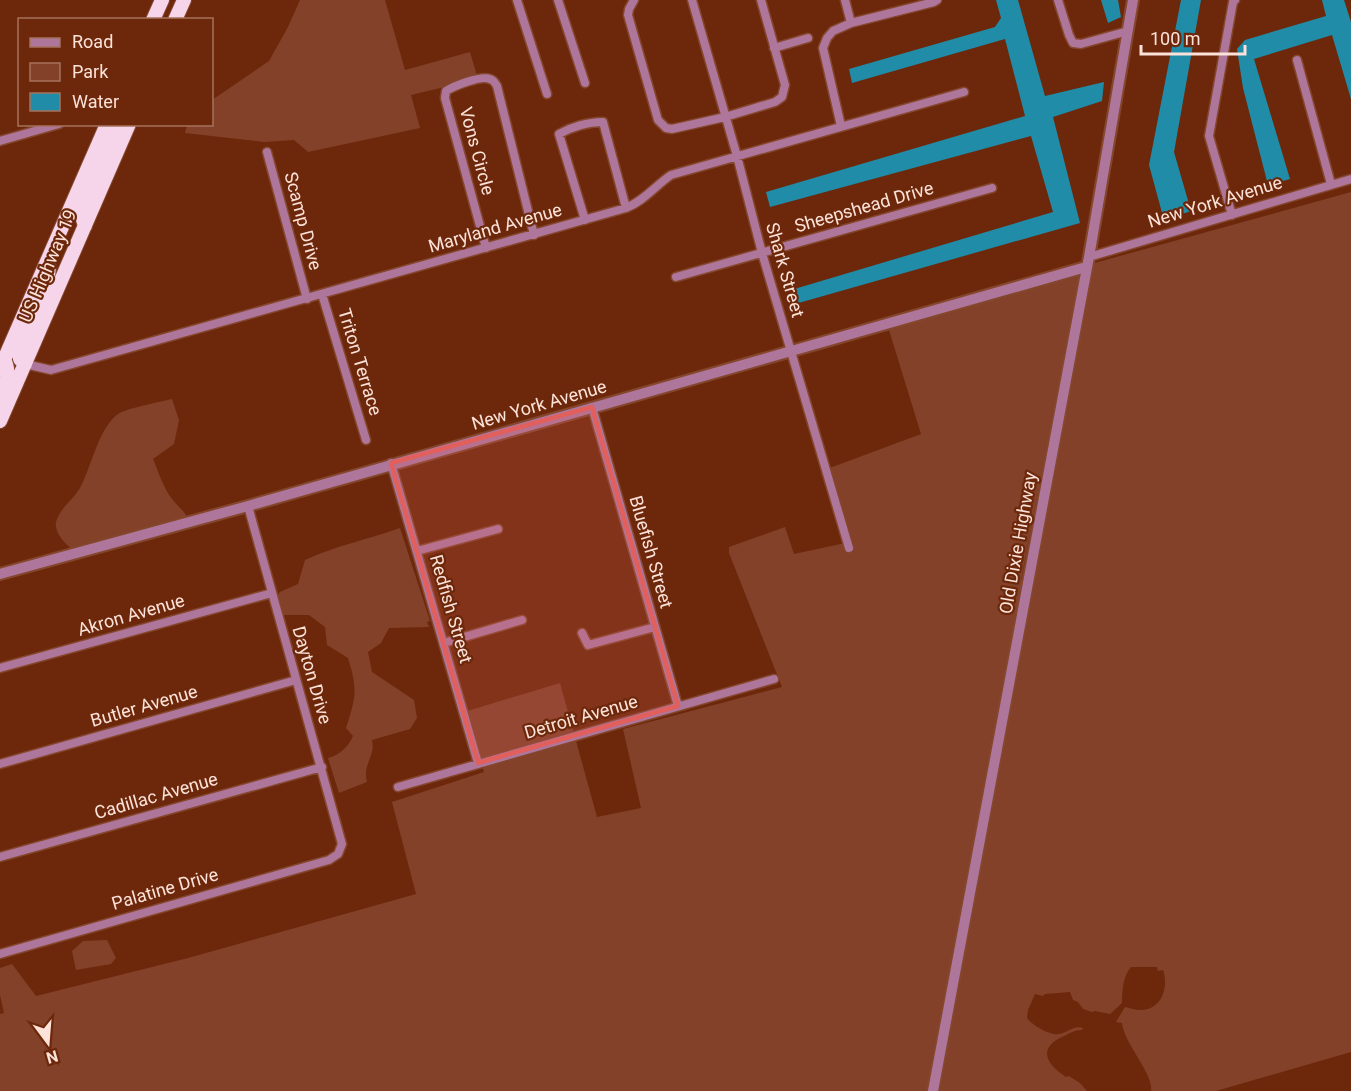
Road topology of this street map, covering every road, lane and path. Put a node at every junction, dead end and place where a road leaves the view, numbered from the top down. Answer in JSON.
{"nodes":[{"id":1,"x":162,"y":0,"type":"edge"},
{"id":2,"x":184,"y":0,"type":"edge"},
{"id":3,"x":517,"y":0,"type":"edge"},
{"id":4,"x":558,"y":0,"type":"edge"},
{"id":5,"x":634,"y":0,"type":"edge"},
{"id":6,"x":692,"y":0,"type":"edge"},
{"id":7,"x":761,"y":0,"type":"edge"},
{"id":8,"x":845,"y":0,"type":"edge"},
{"id":9,"x":937,"y":0,"type":"edge"},
{"id":10,"x":1058,"y":0,"type":"edge"},
{"id":11,"x":1133,"y":0,"type":"edge"},
{"id":12,"x":1235,"y":0,"type":"edge"},
{"id":13,"x":154,"y":18,"type":"edge"},
{"id":14,"x":176,"y":18,"type":"edge"},
{"id":15,"x":851,"y":23,"type":"junction"},
{"id":16,"x":1128,"y":31,"type":"junction"},
{"id":17,"x":808,"y":38,"type":"dead end"},
{"id":18,"x":774,"y":48,"type":"junction"},
{"id":19,"x":1297,"y":60,"type":"dead end"},
{"id":20,"x":585,"y":83,"type":"dead end"},
{"id":21,"x":964,"y":92,"type":"dead end"},
{"id":22,"x":547,"y":94,"type":"dead end"},
{"id":23,"x":725,"y":117,"type":"junction"},
{"id":24,"x":52,"y":126,"type":"edge"},
{"id":25,"x":106,"y":126,"type":"edge"},
{"id":26,"x":114,"y":126,"type":"edge"},
{"id":27,"x":128,"y":126,"type":"edge"},
{"id":28,"x":842,"y":126,"type":"junction"},
{"id":29,"x":0,"y":141,"type":"edge"},
{"id":30,"x":267,"y":152,"type":"dead end"},
{"id":31,"x":737,"y":156,"type":"junction"},
{"id":32,"x":1351,"y":179,"type":"edge"},
{"id":33,"x":1331,"y":184,"type":"junction"},
{"id":34,"x":992,"y":188,"type":"dead end"},
{"id":35,"x":626,"y":208,"type":"junction"},
{"id":36,"x":1232,"y":214,"type":"junction"},
{"id":37,"x":585,"y":220,"type":"junction"},
{"id":38,"x":85,"y":226,"type":"junction"},
{"id":39,"x":534,"y":234,"type":"junction"},
{"id":40,"x":486,"y":248,"type":"junction"},
{"id":41,"x":762,"y":253,"type":"junction"},
{"id":42,"x":50,"y":255,"type":"junction"},
{"id":43,"x":1087,"y":262,"type":"junction"},
{"id":44,"x":676,"y":277,"type":"dead end"},
{"id":45,"x":322,"y":294,"type":"junction"},
{"id":46,"x":307,"y":299,"type":"junction"},
{"id":47,"x":791,"y":350,"type":"junction"},
{"id":48,"x":2,"y":364,"type":"edge"},
{"id":49,"x":25,"y":364,"type":"junction"},
{"id":50,"x":0,"y":397,"type":"edge"},
{"id":51,"x":592,"y":407,"type":"junction"},
{"id":52,"x":0,"y":421,"type":"edge"},
{"id":53,"x":366,"y":440,"type":"dead end"},
{"id":54,"x":391,"y":463,"type":"junction"},
{"id":55,"x":248,"y":506,"type":"junction"},
{"id":56,"x":498,"y":529,"type":"dead end"},
{"id":57,"x":849,"y":548,"type":"dead end"},
{"id":58,"x":417,"y":551,"type":"junction"},
{"id":59,"x":0,"y":574,"type":"edge"},
{"id":60,"x":272,"y":593,"type":"junction"},
{"id":61,"x":522,"y":620,"type":"dead end"},
{"id":62,"x":655,"y":627,"type":"junction"},
{"id":63,"x":582,"y":633,"type":"dead end"},
{"id":64,"x":444,"y":643,"type":"junction"},
{"id":65,"x":0,"y":668,"type":"edge"},
{"id":66,"x":774,"y":679,"type":"dead end"},
{"id":67,"x":296,"y":680,"type":"junction"},
{"id":68,"x":678,"y":706,"type":"junction"},
{"id":69,"x":0,"y":764,"type":"edge"},
{"id":70,"x":478,"y":764,"type":"junction"},
{"id":71,"x":322,"y":767,"type":"junction"},
{"id":72,"x":398,"y":787,"type":"dead end"},
{"id":73,"x":338,"y":854,"type":"joint"},
{"id":74,"x":0,"y":857,"type":"edge"},
{"id":75,"x":0,"y":954,"type":"edge"},
{"id":76,"x":933,"y":1091,"type":"edge"}],
"edges":[{"from":1,"to":13,"type":"highway"},
{"from":2,"to":14,"type":"highway"},
{"from":3,"to":22,"type":"street"},
{"from":4,"to":20,"type":"street"},
{"from":5,"to":23,"type":"street"},
{"from":6,"to":23,"type":"street","name":"Shark Street"},
{"from":7,"to":18,"type":"street"},
{"from":8,"to":15,"type":"street"},
{"from":9,"to":15,"type":"street"},
{"from":10,"to":16,"type":"street"},
{"from":11,"to":16,"type":"street","name":"Old Dixie Highway"},
{"from":12,"to":36,"type":"street"},
{"from":15,"to":28,"type":"street"},
{"from":16,"to":43,"type":"street","name":"Old Dixie Highway"},
{"from":17,"to":18,"type":"street"},
{"from":18,"to":23,"type":"street"},
{"from":19,"to":33,"type":"street"},
{"from":21,"to":28,"type":"street","name":"Maryland Avenue"},
{"from":23,"to":31,"type":"street","name":"Shark Street"},
{"from":24,"to":29,"type":"street"},
{"from":25,"to":42,"type":"highway","name":"US Highway 19"},
{"from":26,"to":38,"type":"highway"},
{"from":27,"to":38,"type":"highway","name":"US Highway 19"},
{"from":28,"to":31,"type":"street","name":"Maryland Avenue"},
{"from":30,"to":46,"type":"street","name":"Scamp Drive"},
{"from":31,"to":35,"type":"street","name":"Maryland Avenue"},
{"from":31,"to":41,"type":"street","name":"Shark Street"},
{"from":32,"to":33,"type":"street","name":"New York Avenue"},
{"from":33,"to":36,"type":"street","name":"New York Avenue"},
{"from":34,"to":41,"type":"street","name":"Sheepshead Drive"},
{"from":35,"to":37,"type":"street","name":"Maryland Avenue"},
{"from":35,"to":37,"type":"street"},
{"from":36,"to":43,"type":"street","name":"New York Avenue"},
{"from":37,"to":39,"type":"street","name":"Maryland Avenue"},
{"from":38,"to":49,"type":"highway","name":"US Highway 19"},
{"from":39,"to":40,"type":"street","name":"Maryland Avenue"},
{"from":39,"to":40,"type":"street","name":"Vons Circle"},
{"from":40,"to":45,"type":"street","name":"Maryland Avenue"},
{"from":41,"to":44,"type":"street","name":"Sheepshead Drive"},
{"from":41,"to":47,"type":"street","name":"Shark Street"},
{"from":42,"to":48,"type":"highway","name":"US Highway 19"},
{"from":42,"to":49,"type":"highway"},
{"from":43,"to":47,"type":"street","name":"New York Avenue"},
{"from":43,"to":76,"type":"street","name":"Old Dixie Highway"},
{"from":45,"to":46,"type":"street","name":"Maryland Avenue"},
{"from":45,"to":53,"type":"street","name":"Triton Terrace"},
{"from":46,"to":49,"type":"street","name":"Maryland Avenue"},
{"from":47,"to":51,"type":"street","name":"New York Avenue"},
{"from":47,"to":57,"type":"street","name":"Shark Street"},
{"from":48,"to":50,"type":"highway"},
{"from":49,"to":52,"type":"highway","name":"US Highway 19"},
{"from":51,"to":54,"type":"street","name":"New York Avenue"},
{"from":51,"to":62,"type":"street","name":"Bluefish Street"},
{"from":54,"to":55,"type":"street","name":"New York Avenue"},
{"from":54,"to":58,"type":"street","name":"Redfish Street"},
{"from":55,"to":59,"type":"street","name":"New York Avenue"},
{"from":55,"to":60,"type":"street","name":"Dayton Drive"},
{"from":56,"to":58,"type":"street"},
{"from":58,"to":64,"type":"street","name":"Redfish Street"},
{"from":60,"to":65,"type":"street","name":"Akron Avenue"},
{"from":60,"to":67,"type":"street","name":"Dayton Drive"},
{"from":61,"to":64,"type":"street"},
{"from":62,"to":63,"type":"street"},
{"from":62,"to":68,"type":"street","name":"Bluefish Street"},
{"from":64,"to":70,"type":"street","name":"Redfish Street"},
{"from":66,"to":68,"type":"street","name":"Detroit Avenue"},
{"from":67,"to":69,"type":"street","name":"Butler Avenue"},
{"from":67,"to":71,"type":"street","name":"Dayton Drive"},
{"from":68,"to":70,"type":"street","name":"Detroit Avenue"},
{"from":70,"to":72,"type":"street","name":"Detroit Avenue"},
{"from":71,"to":73,"type":"street","name":"Dayton Drive"},
{"from":71,"to":74,"type":"street","name":"Cadillac Avenue"},
{"from":73,"to":75,"type":"street","name":"Palatine Drive"}]}
